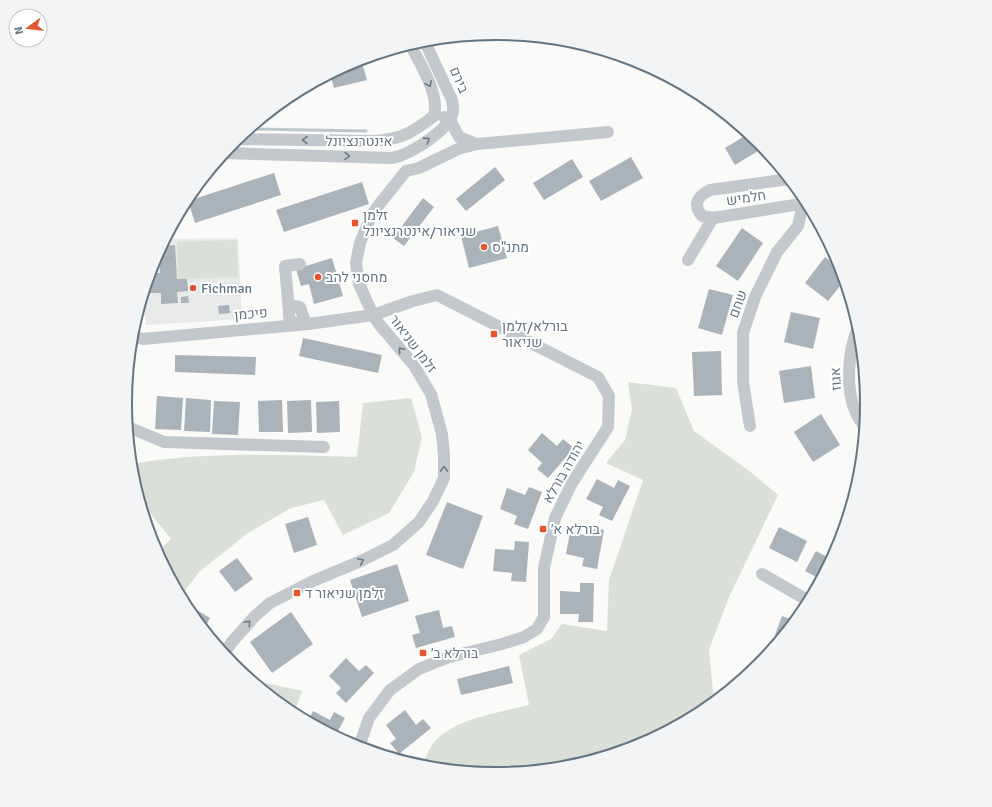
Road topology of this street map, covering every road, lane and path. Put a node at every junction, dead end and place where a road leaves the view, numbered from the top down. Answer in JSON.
{"nodes":[{"id":1,"x":427,"y":47,"type":"edge"},
{"id":2,"x":413,"y":50,"type":"edge"},
{"id":3,"x":434,"y":116,"type":"junction"},
{"id":4,"x":450,"y":120,"type":"junction"},
{"id":5,"x":412,"y":132,"type":"junction"},
{"id":6,"x":608,"y":132,"type":"dead end"},
{"id":7,"x":459,"y":137,"type":"junction"},
{"id":8,"x":246,"y":139,"type":"edge"},
{"id":9,"x":477,"y":144,"type":"junction"},
{"id":10,"x":458,"y":150,"type":"junction"},
{"id":11,"x":233,"y":153,"type":"edge"},
{"id":12,"x":400,"y":156,"type":"junction"},
{"id":13,"x":406,"y":171,"type":"junction"},
{"id":14,"x":782,"y":180,"type":"edge"},
{"id":15,"x":799,"y":204,"type":"edge"},
{"id":16,"x":803,"y":210,"type":"edge"},
{"id":17,"x":713,"y":218,"type":"junction"},
{"id":18,"x":688,"y":260,"type":"dead end"},
{"id":19,"x":300,"y":264,"type":"dead end"},
{"id":20,"x":373,"y":315,"type":"junction"},
{"id":21,"x":303,"y":324,"type":"junction"},
{"id":22,"x":138,"y":338,"type":"edge"},
{"id":23,"x":854,"y":338,"type":"edge"},
{"id":24,"x":859,"y":419,"type":"edge"},
{"id":25,"x":750,"y":426,"type":"dead end"},
{"id":26,"x":133,"y":429,"type":"edge"},
{"id":27,"x":324,"y":447,"type":"dead end"},
{"id":28,"x":762,"y":574,"type":"dead end"},
{"id":29,"x":803,"y":597,"type":"edge"},
{"id":30,"x":228,"y":648,"type":"edge"},
{"id":31,"x":361,"y":741,"type":"edge"}],
"edges":[{"from":1,"to":4,"type":"street","name":"בירם"},
{"from":2,"to":3,"type":"street","name":"בירם","one_way":true},
{"from":3,"to":4,"type":"street"},
{"from":3,"to":5,"type":"street","name":"אינטרנציונל"},
{"from":4,"to":7,"type":"street"},
{"from":12,"to":4,"type":"street","one_way":true},
{"from":5,"to":8,"type":"street","name":"אינטרנציונל","one_way":true},
{"from":5,"to":12,"type":"street"},
{"from":6,"to":9,"type":"street"},
{"from":7,"to":9,"type":"street"},
{"from":7,"to":10,"type":"street"},
{"from":9,"to":10,"type":"street"},
{"from":10,"to":13,"type":"street"},
{"from":11,"to":12,"type":"street","name":"אינטרנציונל","one_way":true},
{"from":12,"to":13,"type":"street","name":"אינטרנציונל"},
{"from":13,"to":20,"type":"street","name":"זלמן שניאור"},
{"from":14,"to":17,"type":"street","name":"חלמיש"},
{"from":15,"to":17,"type":"street","name":"חלמיש"},
{"from":16,"to":25,"type":"street","name":"שחם"},
{"from":17,"to":18,"type":"street","name":"חלמיש"},
{"from":19,"to":21,"type":"street"},
{"from":20,"to":21,"type":"street","name":"פיכמן"},
{"from":30,"to":20,"type":"street","name":"זלמן שניאור","one_way":true},
{"from":20,"to":31,"type":"street","name":"יהודה בורלא"},
{"from":21,"to":22,"type":"street","name":"פיכמן"},
{"from":23,"to":24,"type":"street","name":"אגוז"},
{"from":26,"to":27,"type":"street"},
{"from":28,"to":29,"type":"street"}]}
